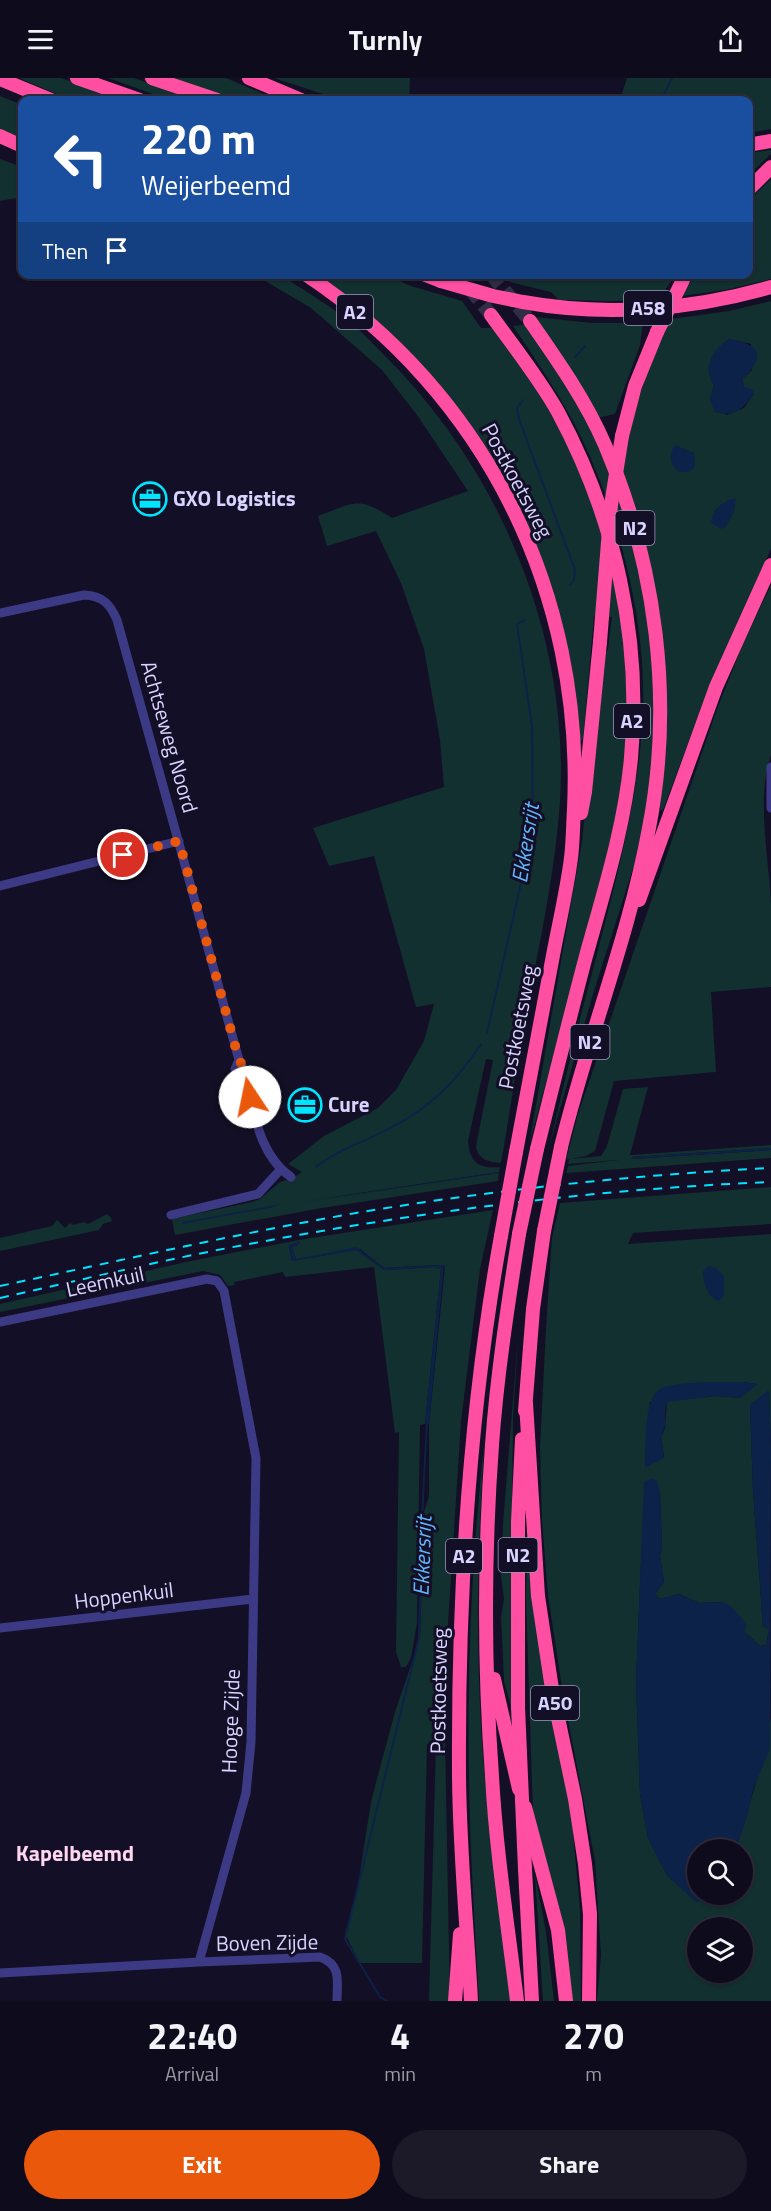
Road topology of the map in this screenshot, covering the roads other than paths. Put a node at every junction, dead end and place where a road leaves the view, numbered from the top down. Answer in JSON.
{"nodes":[{"id":1,"x":77,"y":78,"type":"edge"},
{"id":2,"x":152,"y":78,"type":"edge"},
{"id":3,"x":249,"y":78,"type":"edge"},
{"id":4,"x":0,"y":79,"type":"edge"},
{"id":5,"x":41,"y":96,"type":"edge"},
{"id":6,"x":129,"y":96,"type":"edge"},
{"id":7,"x":205,"y":96,"type":"edge"},
{"id":8,"x":292,"y":96,"type":"edge"},
{"id":9,"x":0,"y":136,"type":"edge"},
{"id":10,"x":771,"y":141,"type":"edge"},
{"id":11,"x":753,"y":143,"type":"edge"},
{"id":12,"x":18,"y":144,"type":"edge"},
{"id":13,"x":0,"y":146,"type":"edge"},
{"id":14,"x":18,"y":151,"type":"edge"},
{"id":15,"x":771,"y":167,"type":"edge"},
{"id":16,"x":753,"y":185,"type":"edge"},
{"id":17,"x":311,"y":279,"type":"edge"},
{"id":18,"x":436,"y":279,"type":"edge"},
{"id":19,"x":684,"y":279,"type":"edge"},
{"id":20,"x":771,"y":287,"type":"edge"},
{"id":21,"x":491,"y":315,"type":"tunnel mouth"},
{"id":22,"x":530,"y":321,"type":"tunnel mouth"},
{"id":23,"x":771,"y":565,"type":"edge"},
{"id":24,"x":0,"y":613,"type":"edge"},
{"id":25,"x":771,"y":767,"type":"edge"},
{"id":26,"x":771,"y":808,"type":"edge"},
{"id":27,"x":179,"y":841,"type":"junction"},
{"id":28,"x":572,"y":857,"type":"junction"},
{"id":29,"x":0,"y":886,"type":"edge"},
{"id":30,"x":623,"y":938,"type":"junction"},
{"id":31,"x":281,"y":1169,"type":"junction"},
{"id":32,"x":291,"y":1177,"type":"dead end"},
{"id":33,"x":171,"y":1215,"type":"dead end"},
{"id":34,"x":217,"y":1281,"type":"joint"},
{"id":35,"x":0,"y":1322,"type":"edge"},
{"id":36,"x":526,"y":1403,"type":"junction"},
{"id":37,"x":253,"y":1599,"type":"junction"},
{"id":38,"x":0,"y":1629,"type":"edge"},
{"id":39,"x":487,"y":1645,"type":"junction"},
{"id":40,"x":464,"y":1878,"type":"junction"},
{"id":41,"x":199,"y":1962,"type":"junction"},
{"id":42,"x":0,"y":1973,"type":"edge"},
{"id":43,"x":337,"y":2001,"type":"edge"},
{"id":44,"x":455,"y":2001,"type":"edge"},
{"id":45,"x":471,"y":2001,"type":"edge"},
{"id":46,"x":517,"y":2001,"type":"edge"},
{"id":47,"x":532,"y":2001,"type":"edge"},
{"id":48,"x":566,"y":2001,"type":"edge"},
{"id":49,"x":589,"y":2001,"type":"edge"}],
"edges":[{"from":1,"to":6,"type":"highway"},
{"from":2,"to":7,"type":"highway"},
{"from":3,"to":8,"type":"highway"},
{"from":4,"to":5,"type":"highway"},
{"from":9,"to":12,"type":"highway"},
{"from":10,"to":11,"type":"highway"},
{"from":13,"to":14,"type":"highway"},
{"from":15,"to":16,"type":"highway"},
{"from":17,"to":28,"type":"highway","name":"Postkoetsweg","number":"A2"},
{"from":18,"to":20,"type":"highway","number":"A58","bridge":true},
{"from":19,"to":28,"type":"highway","number":"A58","bridge":true},
{"from":21,"to":39,"type":"highway","number":"A2","bridge":true},
{"from":22,"to":30,"type":"highway","number":"N2"},
{"from":23,"to":30,"type":"highway","number":"N2"},
{"from":24,"to":27,"type":"street","name":"Achtseweg Noord"},
{"from":25,"to":26,"type":"street"},
{"from":27,"to":29,"type":"street"},
{"from":27,"to":31,"type":"street","name":"Achtseweg Noord"},
{"from":28,"to":40,"type":"highway","name":"Postkoetsweg","number":"A2","bridge":true},
{"from":30,"to":36,"type":"highway","number":"N2","bridge":true},
{"from":31,"to":32,"type":"street","name":"Achtseweg Noord"},
{"from":31,"to":33,"type":"street"},
{"from":34,"to":35,"type":"street","name":"Leemkuil"},
{"from":34,"to":37,"type":"street","name":"Hooge Zijde"},
{"from":36,"to":47,"type":"highway","number":"N2","bridge":true},
{"from":36,"to":49,"type":"highway","number":"A50"},
{"from":37,"to":38,"type":"street","name":"Hoppenkuil"},
{"from":37,"to":41,"type":"street","name":"Hooge Zijde"},
{"from":39,"to":46,"type":"highway","number":"A2"},
{"from":39,"to":48,"type":"highway","number":"A50"},
{"from":40,"to":44,"type":"highway","name":"Postkoetsweg","number":"A2"},
{"from":40,"to":45,"type":"highway","name":"Postkoetsweg"},
{"from":41,"to":42,"type":"street"},
{"from":41,"to":43,"type":"street","name":"Boven Zijde"}]}
